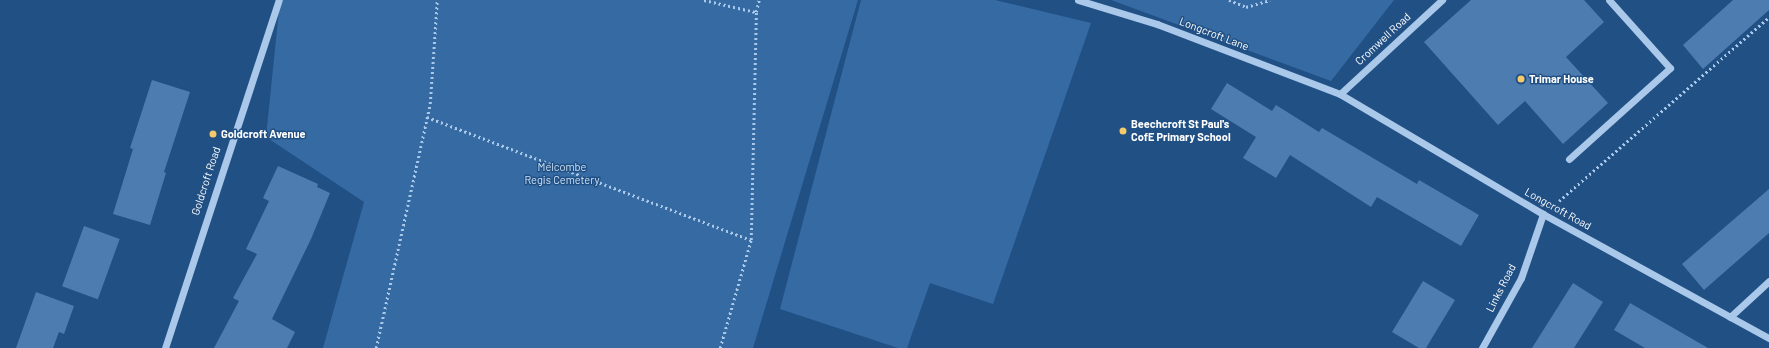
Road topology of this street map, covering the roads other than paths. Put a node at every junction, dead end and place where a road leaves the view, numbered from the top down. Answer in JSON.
{"nodes":[{"id":1,"x":278,"y":0,"type":"edge"},
{"id":2,"x":1078,"y":0,"type":"edge"},
{"id":3,"x":1442,"y":0,"type":"edge"},
{"id":4,"x":1609,"y":0,"type":"edge"},
{"id":5,"x":1340,"y":94,"type":"junction"},
{"id":6,"x":1569,"y":159,"type":"dead end"},
{"id":7,"x":1544,"y":214,"type":"junction"},
{"id":8,"x":1769,"y":281,"type":"edge"},
{"id":9,"x":1730,"y":317,"type":"junction"},
{"id":10,"x":1769,"y":338,"type":"edge"},
{"id":11,"x":165,"y":348,"type":"edge"},
{"id":12,"x":1482,"y":348,"type":"edge"}],
"edges":[{"from":1,"to":11,"type":"street","name":"Goldcroft Road"},
{"from":2,"to":5,"type":"street","name":"Longcroft Lane"},
{"from":3,"to":5,"type":"street","name":"Cromwell Road"},
{"from":4,"to":6,"type":"street"},
{"from":5,"to":7,"type":"street","name":"Longcroft Road"},
{"from":7,"to":9,"type":"street","name":"Longcroft Road"},
{"from":7,"to":12,"type":"street","name":"Links Road"},
{"from":8,"to":9,"type":"street"},
{"from":9,"to":10,"type":"street","name":"Longcroft Road"}]}
